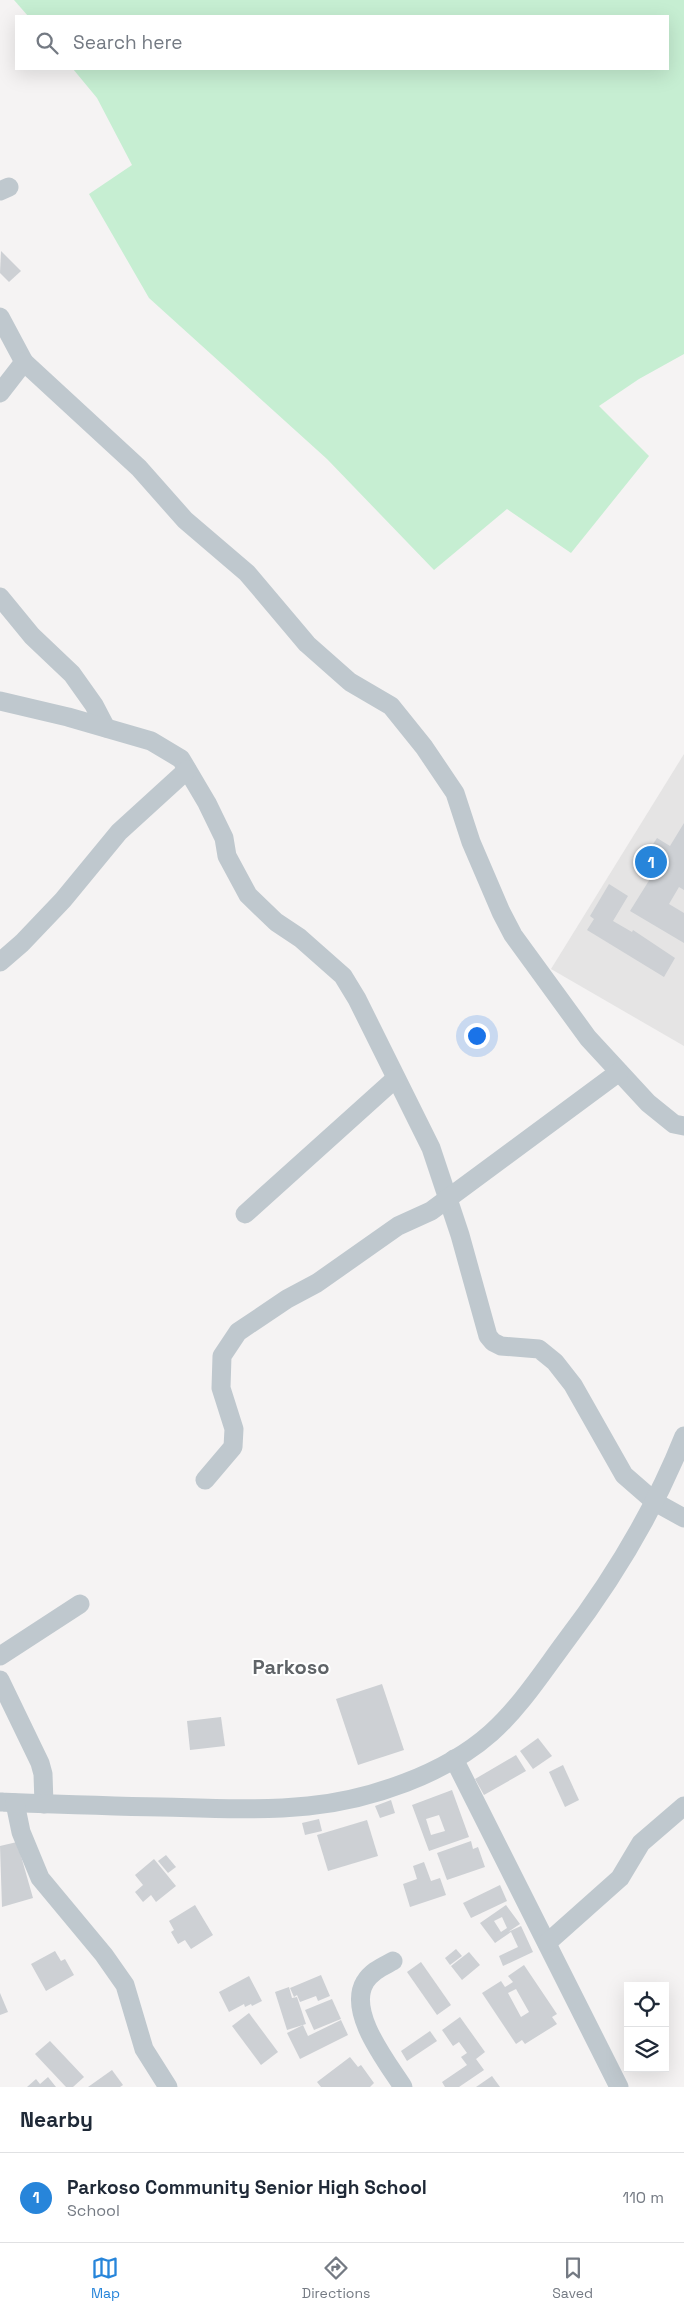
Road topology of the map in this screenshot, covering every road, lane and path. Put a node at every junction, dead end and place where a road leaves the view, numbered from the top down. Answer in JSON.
{"nodes":[{"id":1,"x":0,"y":316,"type":"edge"},
{"id":2,"x":24,"y":362,"type":"junction"},
{"id":3,"x":0,"y":393,"type":"edge"},
{"id":4,"x":0,"y":597,"type":"edge"},
{"id":5,"x":0,"y":701,"type":"edge"},
{"id":6,"x":106,"y":728,"type":"junction"},
{"id":7,"x":187,"y":770,"type":"junction"},
{"id":8,"x":0,"y":962,"type":"edge"},
{"id":9,"x":619,"y":1072,"type":"junction"},
{"id":10,"x":395,"y":1079,"type":"junction"},
{"id":11,"x":684,"y":1126,"type":"edge"},
{"id":12,"x":449,"y":1198,"type":"junction"},
{"id":13,"x":245,"y":1214,"type":"dead end"},
{"id":14,"x":684,"y":1436,"type":"edge"},
{"id":15,"x":205,"y":1480,"type":"dead end"},
{"id":16,"x":655,"y":1502,"type":"junction"},
{"id":17,"x":684,"y":1518,"type":"edge"},
{"id":18,"x":80,"y":1604,"type":"dead end"},
{"id":19,"x":0,"y":1656,"type":"edge"},
{"id":20,"x":0,"y":1680,"type":"edge"},
{"id":21,"x":454,"y":1759,"type":"junction"},
{"id":22,"x":8,"y":1803,"type":"edge"},
{"id":23,"x":44,"y":1804,"type":"junction"},
{"id":24,"x":684,"y":1806,"type":"edge"},
{"id":25,"x":547,"y":1943,"type":"junction"},
{"id":26,"x":393,"y":1961,"type":"dead end"},
{"id":27,"x":168,"y":2087,"type":"edge"},
{"id":28,"x":403,"y":2087,"type":"edge"},
{"id":29,"x":619,"y":2087,"type":"edge"}],
"edges":[{"from":1,"to":2,"type":"street"},
{"from":2,"to":3,"type":"street"},
{"from":2,"to":9,"type":"street"},
{"from":4,"to":6,"type":"street"},
{"from":5,"to":6,"type":"street"},
{"from":6,"to":7,"type":"street"},
{"from":7,"to":8,"type":"street"},
{"from":7,"to":10,"type":"street"},
{"from":9,"to":11,"type":"street"},
{"from":9,"to":12,"type":"street"},
{"from":10,"to":12,"type":"street"},
{"from":10,"to":13,"type":"street"},
{"from":12,"to":15,"type":"street"},
{"from":12,"to":16,"type":"street"},
{"from":14,"to":16,"type":"street"},
{"from":16,"to":17,"type":"street"},
{"from":16,"to":21,"type":"street"},
{"from":18,"to":19,"type":"street"},
{"from":20,"to":23,"type":"street"},
{"from":21,"to":23,"type":"street"},
{"from":21,"to":25,"type":"street"},
{"from":22,"to":23,"type":"street"},
{"from":22,"to":27,"type":"street"},
{"from":24,"to":25,"type":"street"},
{"from":25,"to":29,"type":"street"},
{"from":26,"to":28,"type":"street"}]}
